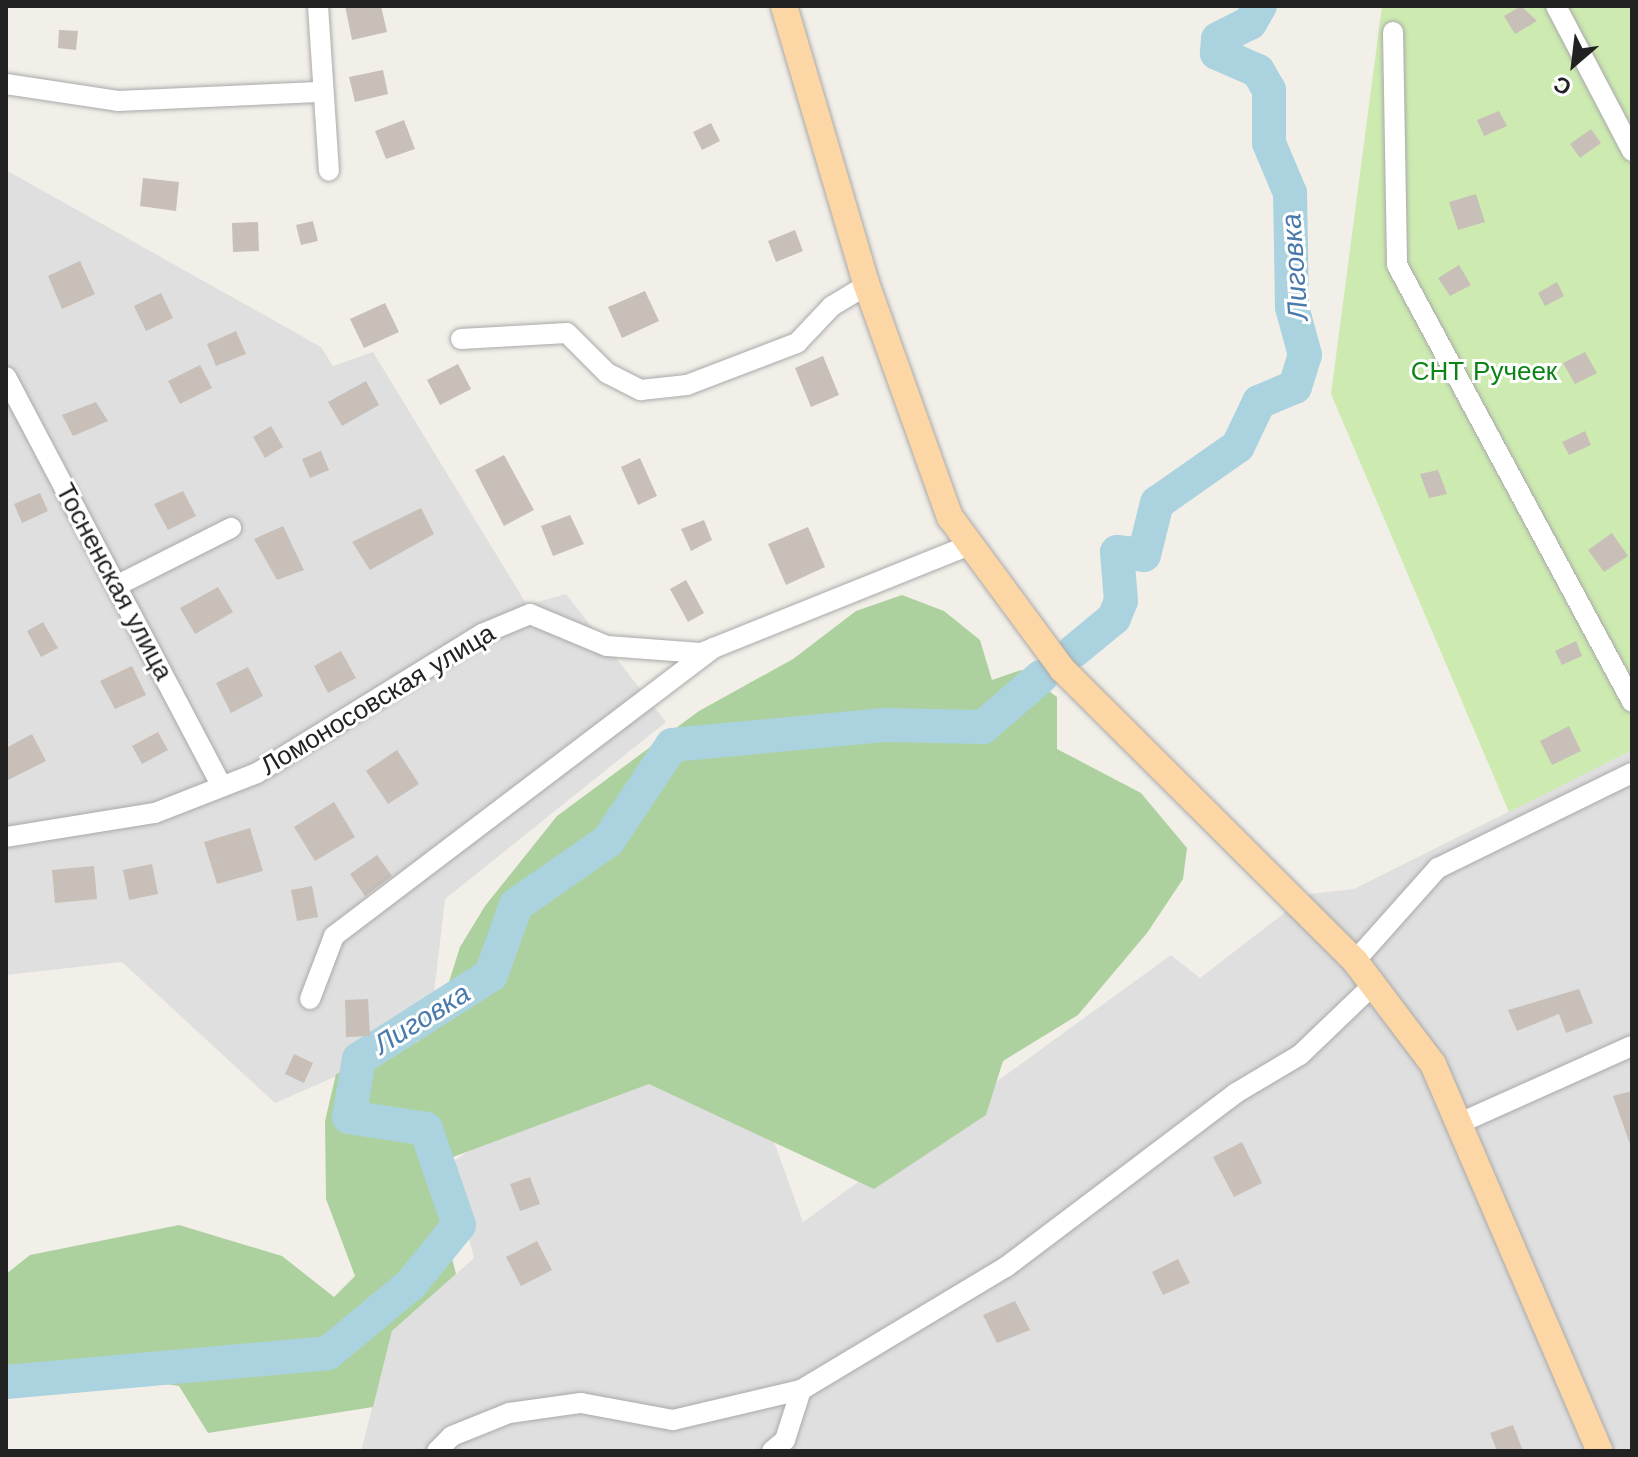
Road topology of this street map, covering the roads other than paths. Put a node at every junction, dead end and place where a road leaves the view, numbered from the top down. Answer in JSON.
{"nodes":[{"id":1,"x":318,"y":6,"type":"edge"},
{"id":2,"x":784,"y":6,"type":"edge"},
{"id":3,"x":1556,"y":6,"type":"edge"},
{"id":4,"x":1393,"y":32,"type":"dead end"},
{"id":5,"x":6,"y":84,"type":"edge"},
{"id":6,"x":318,"y":92,"type":"junction"},
{"id":7,"x":1632,"y":151,"type":"edge"},
{"id":8,"x":329,"y":171,"type":"dead end"},
{"id":9,"x":867,"y":285,"type":"junction"},
{"id":10,"x":461,"y":339,"type":"dead end"},
{"id":11,"x":6,"y":377,"type":"edge"},
{"id":12,"x":231,"y":528,"type":"dead end"},
{"id":13,"x":969,"y":545,"type":"junction"},
{"id":14,"x":116,"y":586,"type":"junction"},
{"id":15,"x":714,"y":648,"type":"junction"},
{"id":16,"x":1632,"y":702,"type":"edge"},
{"id":17,"x":1632,"y":773,"type":"edge"},
{"id":18,"x":222,"y":787,"type":"junction"},
{"id":19,"x":6,"y":837,"type":"edge"},
{"id":20,"x":1355,"y":961,"type":"junction"},
{"id":21,"x":1373,"y":985,"type":"junction"},
{"id":22,"x":310,"y":999,"type":"dead end"},
{"id":23,"x":1632,"y":1046,"type":"edge"},
{"id":24,"x":1462,"y":1122,"type":"junction"},
{"id":25,"x":801,"y":1390,"type":"junction"},
{"id":26,"x":437,"y":1451,"type":"edge"},
{"id":27,"x":772,"y":1451,"type":"edge"},
{"id":28,"x":1600,"y":1451,"type":"edge"}],
"edges":[{"from":1,"to":6,"type":"street"},
{"from":2,"to":9,"type":"main road"},
{"from":3,"to":7,"type":"street"},
{"from":4,"to":16,"type":"street"},
{"from":5,"to":6,"type":"street"},
{"from":6,"to":8,"type":"street"},
{"from":9,"to":10,"type":"street"},
{"from":9,"to":13,"type":"main road"},
{"from":11,"to":14,"type":"street","name":"Тосненская улица"},
{"from":12,"to":14,"type":"street"},
{"from":13,"to":15,"type":"street","name":"Ломоносовская улица"},
{"from":13,"to":20,"type":"main road"},
{"from":14,"to":18,"type":"street","name":"Тосненская улица"},
{"from":15,"to":18,"type":"street","name":"Ломоносовская улица"},
{"from":15,"to":22,"type":"street"},
{"from":17,"to":20,"type":"street"},
{"from":18,"to":19,"type":"street","name":"Ломоносовская улица"},
{"from":20,"to":21,"type":"main road"},
{"from":21,"to":24,"type":"main road"},
{"from":21,"to":25,"type":"street"},
{"from":23,"to":24,"type":"street"},
{"from":24,"to":28,"type":"main road"},
{"from":25,"to":26,"type":"street"},
{"from":25,"to":27,"type":"street"}]}
